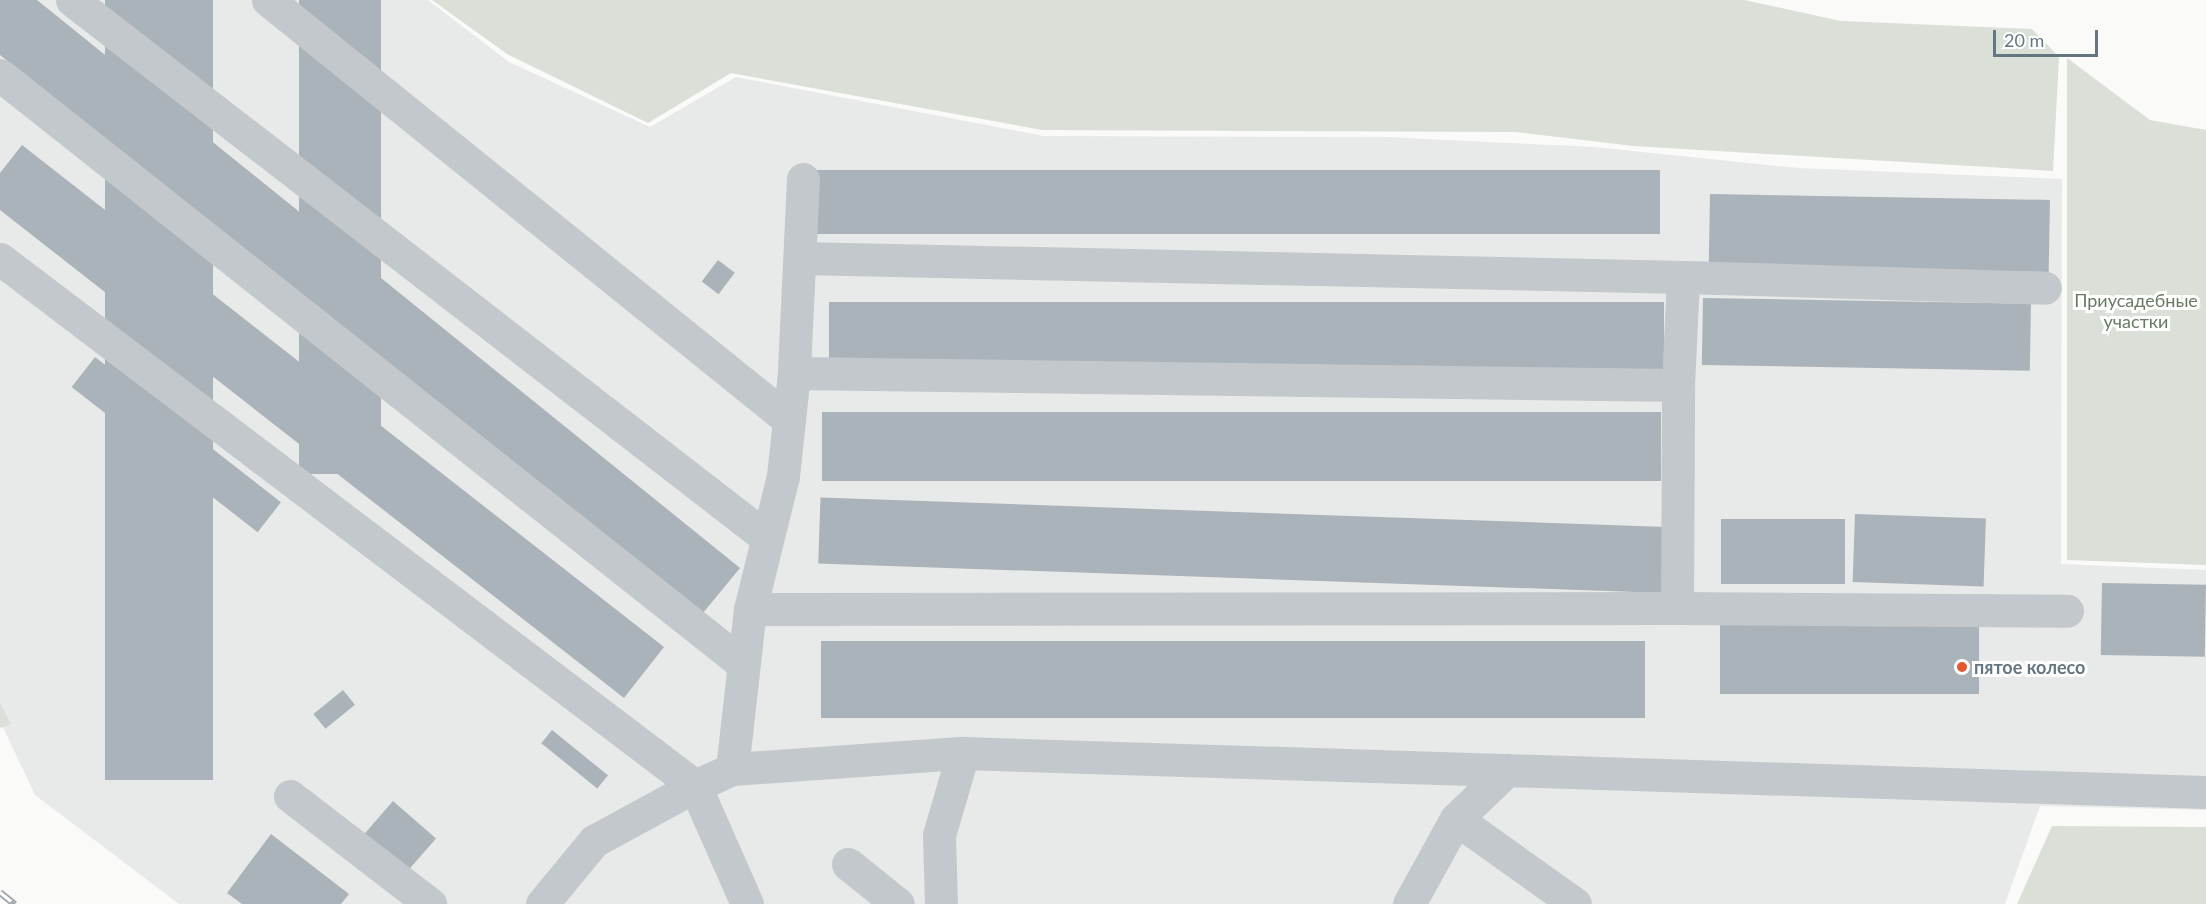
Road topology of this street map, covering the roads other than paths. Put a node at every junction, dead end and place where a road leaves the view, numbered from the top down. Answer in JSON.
{"nodes":[{"id":1,"x":72,"y":0,"type":"edge"},
{"id":2,"x":268,"y":0,"type":"edge"},
{"id":3,"x":0,"y":75,"type":"edge"},
{"id":4,"x":803,"y":178,"type":"dead end"},
{"id":5,"x":800,"y":258,"type":"junction"},
{"id":6,"x":0,"y":259,"type":"edge"},
{"id":7,"x":1683,"y":277,"type":"junction"},
{"id":8,"x":2045,"y":288,"type":"dead end"},
{"id":9,"x":794,"y":373,"type":"junction"},
{"id":10,"x":1678,"y":385,"type":"junction"},
{"id":11,"x":789,"y":420,"type":"junction"},
{"id":12,"x":767,"y":538,"type":"junction"},
{"id":13,"x":1677,"y":608,"type":"junction"},
{"id":14,"x":750,"y":609,"type":"junction"},
{"id":15,"x":2067,"y":611,"type":"dead end"},
{"id":16,"x":742,"y":663,"type":"junction"},
{"id":17,"x":963,"y":753,"type":"junction"},
{"id":18,"x":732,"y":769,"type":"junction"},
{"id":19,"x":1507,"y":770,"type":"junction"},
{"id":20,"x":696,"y":786,"type":"junction"},
{"id":21,"x":2206,"y":792,"type":"edge"},
{"id":22,"x":290,"y":796,"type":"dead end"},
{"id":23,"x":1456,"y":819,"type":"junction"},
{"id":24,"x":848,"y":864,"type":"dead end"},
{"id":25,"x":430,"y":904,"type":"edge"},
{"id":26,"x":542,"y":904,"type":"edge"},
{"id":27,"x":747,"y":904,"type":"edge"},
{"id":28,"x":898,"y":904,"type":"edge"},
{"id":29,"x":941,"y":904,"type":"edge"},
{"id":30,"x":1409,"y":904,"type":"edge"},
{"id":31,"x":1575,"y":904,"type":"edge"}],
"edges":[{"from":1,"to":12,"type":"street"},
{"from":2,"to":11,"type":"street"},
{"from":3,"to":16,"type":"street"},
{"from":4,"to":5,"type":"street"},
{"from":5,"to":7,"type":"street"},
{"from":5,"to":9,"type":"street"},
{"from":6,"to":20,"type":"street"},
{"from":7,"to":8,"type":"street"},
{"from":7,"to":10,"type":"street"},
{"from":9,"to":10,"type":"street"},
{"from":9,"to":11,"type":"street"},
{"from":10,"to":13,"type":"street"},
{"from":11,"to":12,"type":"street"},
{"from":12,"to":14,"type":"street"},
{"from":13,"to":14,"type":"street"},
{"from":13,"to":15,"type":"street"},
{"from":14,"to":16,"type":"street"},
{"from":16,"to":18,"type":"street"},
{"from":17,"to":18,"type":"street"},
{"from":17,"to":19,"type":"street"},
{"from":17,"to":29,"type":"street"},
{"from":18,"to":20,"type":"street"},
{"from":19,"to":21,"type":"street"},
{"from":19,"to":23,"type":"street"},
{"from":20,"to":26,"type":"street"},
{"from":20,"to":27,"type":"street"},
{"from":22,"to":25,"type":"street"},
{"from":23,"to":30,"type":"street"},
{"from":23,"to":31,"type":"street"},
{"from":24,"to":28,"type":"street"}]}
